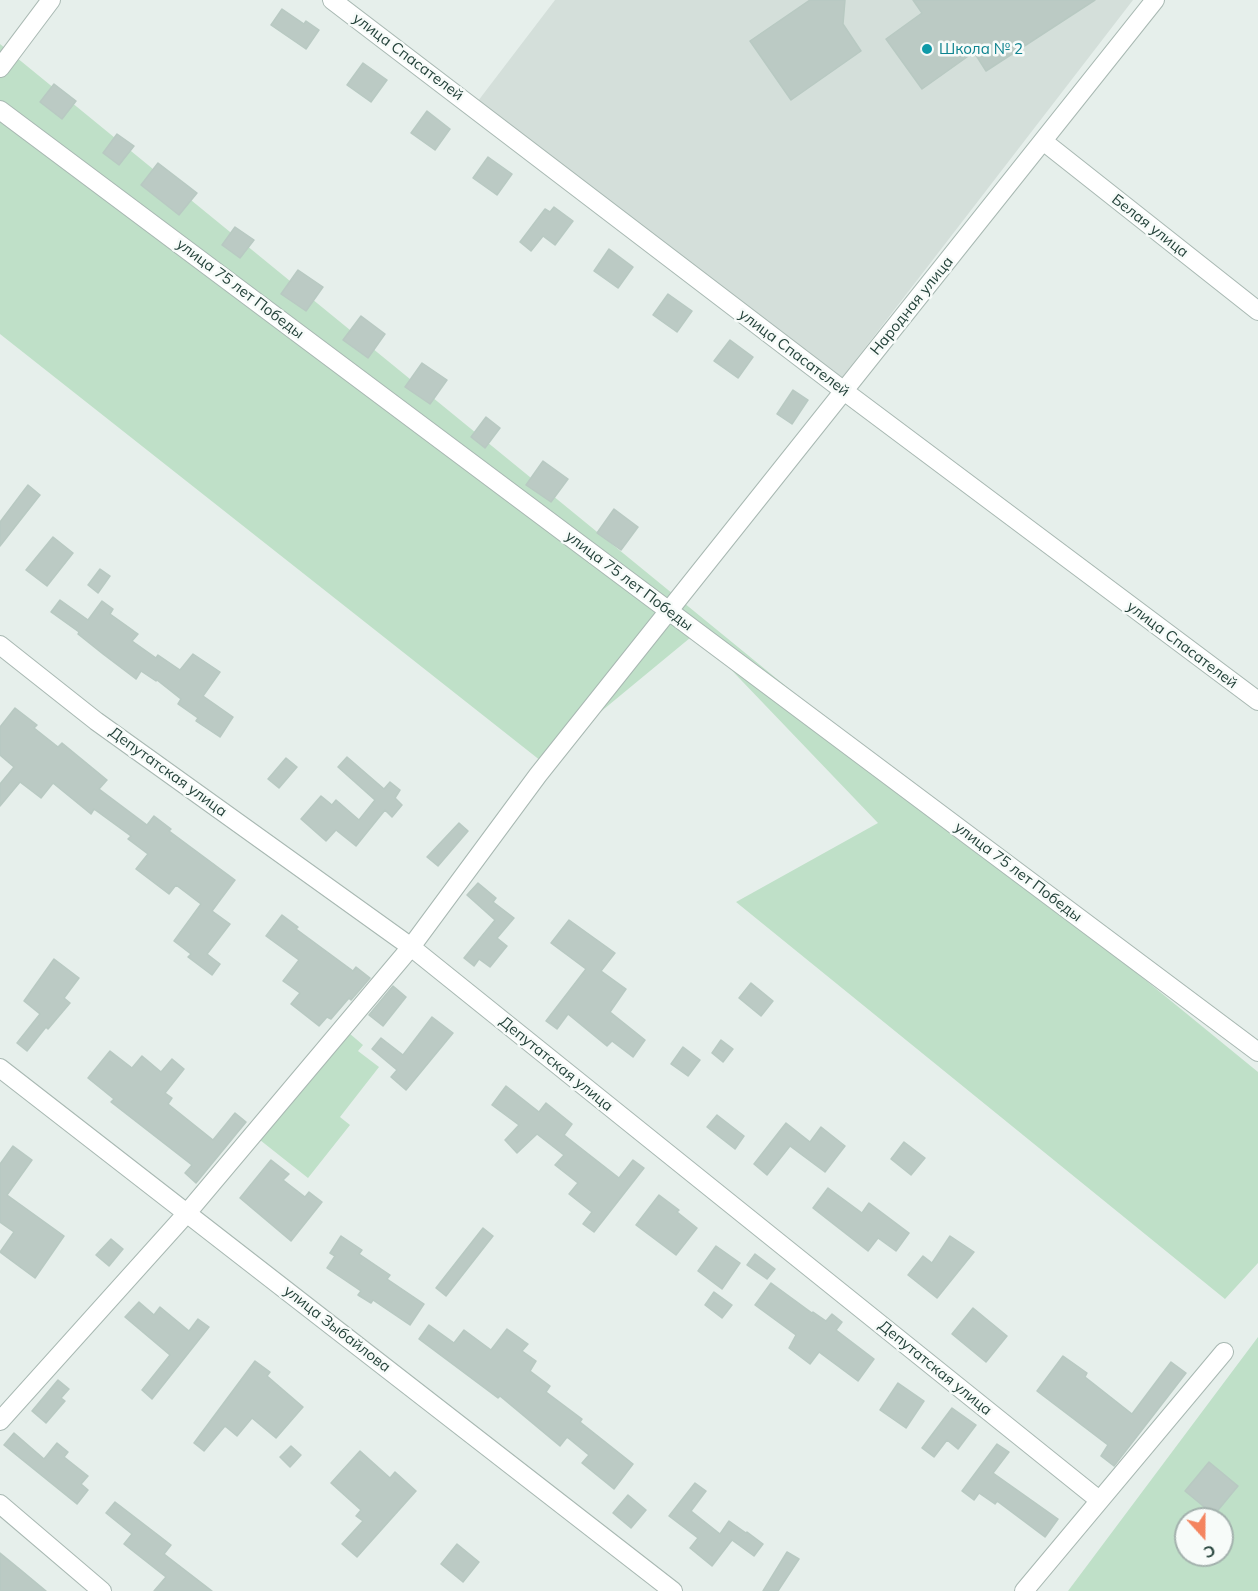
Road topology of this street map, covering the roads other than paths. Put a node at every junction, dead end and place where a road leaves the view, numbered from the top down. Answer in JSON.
{"nodes":[{"id":1,"x":51,"y":0,"type":"edge"},
{"id":2,"x":332,"y":0,"type":"edge"},
{"id":3,"x":1155,"y":0,"type":"edge"},
{"id":4,"x":0,"y":68,"type":"edge"},
{"id":5,"x":0,"y":110,"type":"edge"},
{"id":6,"x":1043,"y":141,"type":"junction"},
{"id":7,"x":1258,"y":311,"type":"edge"},
{"id":8,"x":844,"y":391,"type":"junction"},
{"id":9,"x":669,"y":611,"type":"junction"},
{"id":10,"x":0,"y":645,"type":"edge"},
{"id":11,"x":1258,"y":701,"type":"edge"},
{"id":12,"x":411,"y":947,"type":"junction"},
{"id":13,"x":1258,"y":1052,"type":"edge"},
{"id":14,"x":0,"y":1068,"type":"edge"},
{"id":15,"x":188,"y":1213,"type":"junction"},
{"id":16,"x":1224,"y":1352,"type":"dead end"},
{"id":17,"x":0,"y":1421,"type":"edge"},
{"id":18,"x":1099,"y":1500,"type":"junction"},
{"id":19,"x":0,"y":1504,"type":"edge"},
{"id":20,"x":102,"y":1591,"type":"edge"},
{"id":21,"x":673,"y":1591,"type":"edge"},
{"id":22,"x":1024,"y":1591,"type":"edge"}],
"edges":[{"from":1,"to":4,"type":"street"},
{"from":2,"to":8,"type":"street","name":"улица Спасателей"},
{"from":3,"to":6,"type":"street","name":"Народная улица"},
{"from":5,"to":9,"type":"street","name":"улица 75 лет Победы"},
{"from":6,"to":7,"type":"street","name":"Белая улица"},
{"from":6,"to":8,"type":"street","name":"Народная улица"},
{"from":8,"to":9,"type":"street","name":"Народная улица"},
{"from":8,"to":11,"type":"street","name":"улица Спасателей"},
{"from":9,"to":12,"type":"street","name":"Народная улица"},
{"from":9,"to":13,"type":"street","name":"улица 75 лет Победы"},
{"from":10,"to":12,"type":"street","name":"Депутатская улица"},
{"from":12,"to":15,"type":"street","name":"Народная улица"},
{"from":12,"to":18,"type":"street","name":"Депутатская улица"},
{"from":14,"to":15,"type":"street","name":"улица Зыбайлова"},
{"from":15,"to":17,"type":"street","name":"Народная улица"},
{"from":15,"to":21,"type":"street","name":"улица Зыбайлова"},
{"from":16,"to":18,"type":"street"},
{"from":18,"to":22,"type":"street"},
{"from":19,"to":20,"type":"street"}]}
